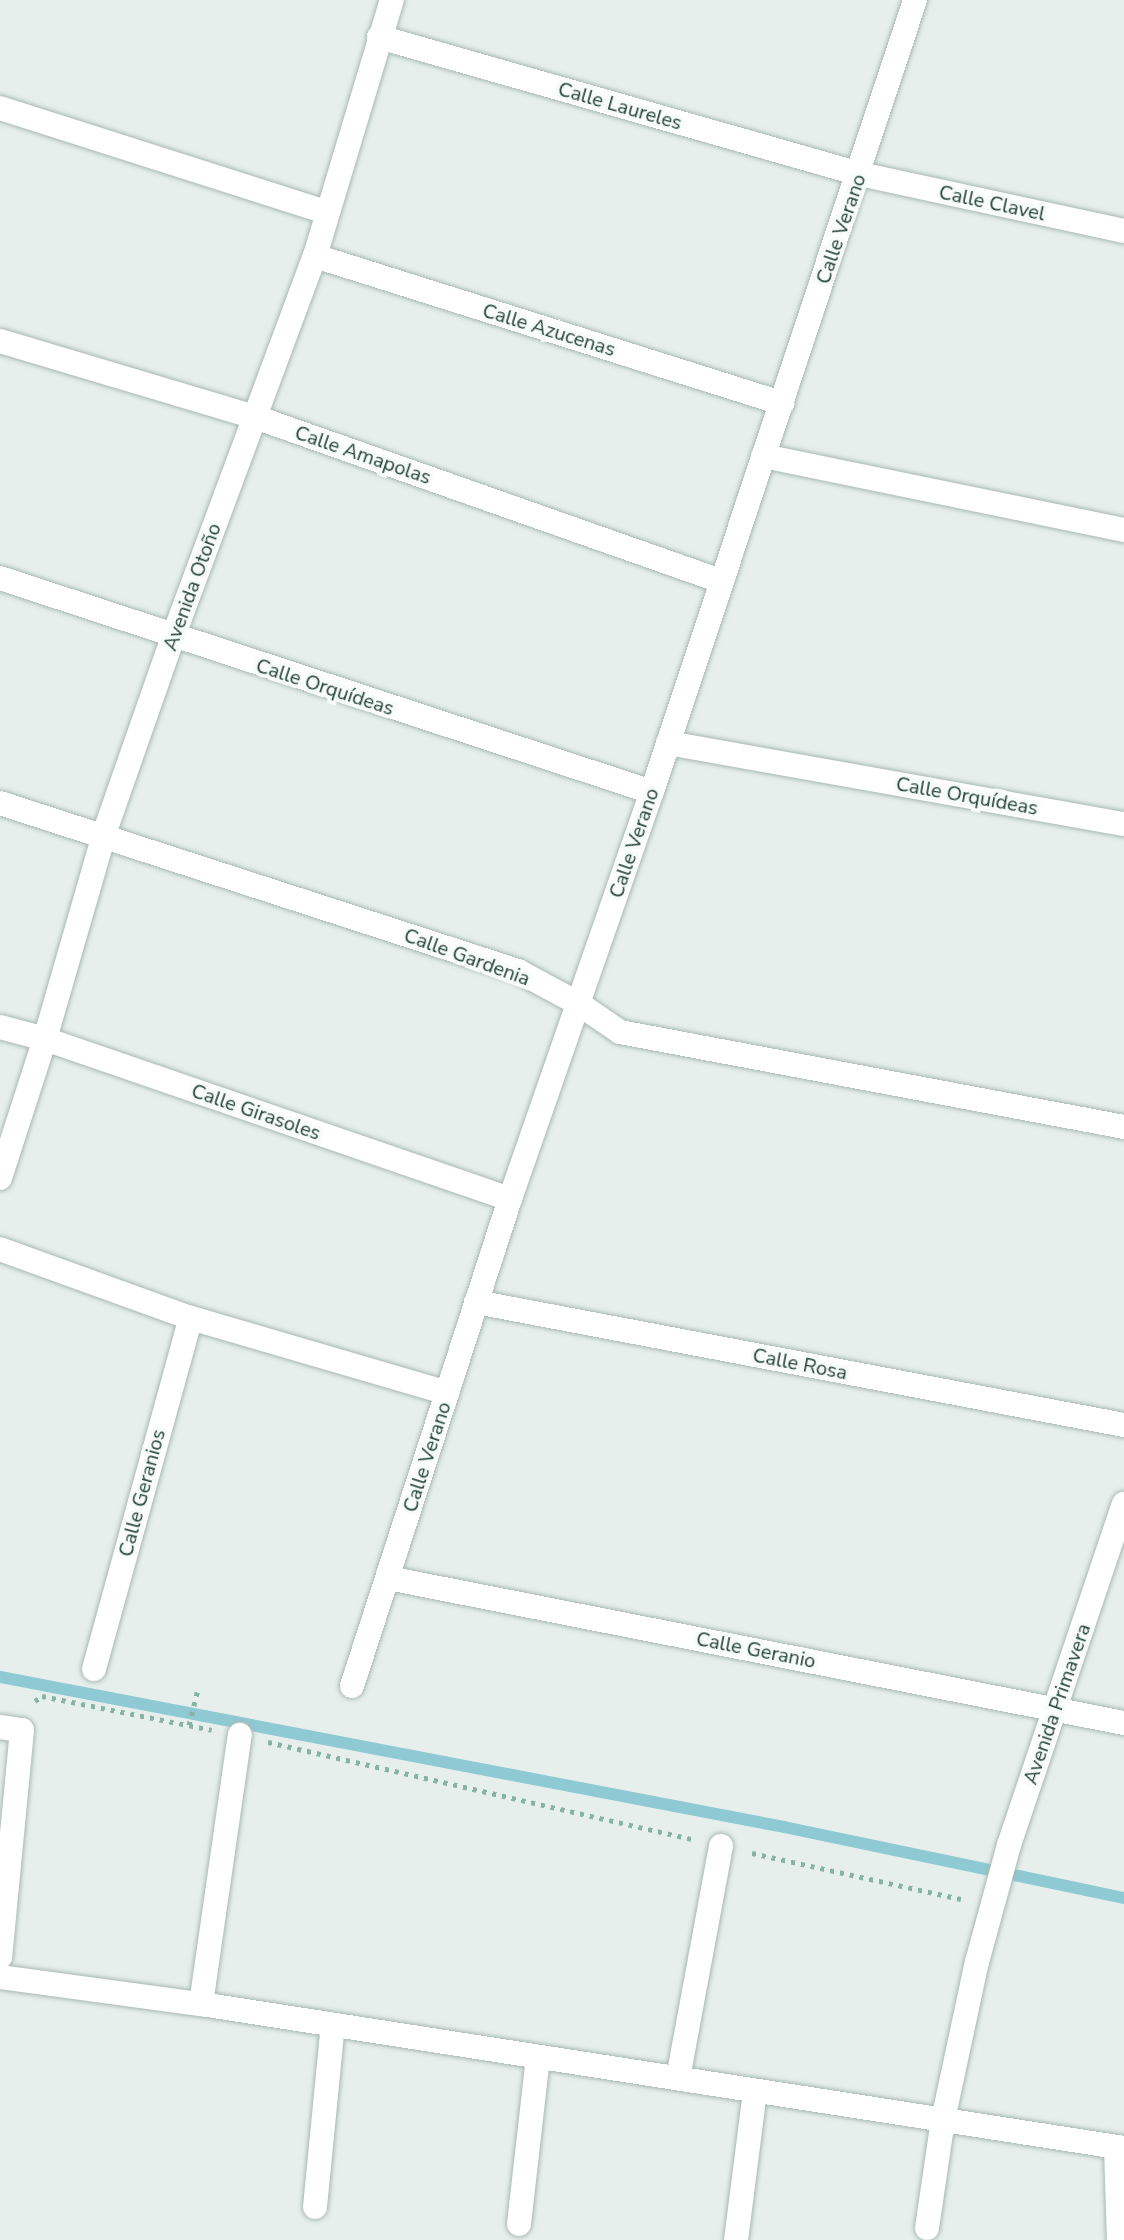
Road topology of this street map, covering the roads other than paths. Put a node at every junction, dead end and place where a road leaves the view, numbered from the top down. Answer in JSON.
{"nodes":[{"id":1,"x":392,"y":0,"type":"edge"},
{"id":2,"x":915,"y":0,"type":"edge"},
{"id":3,"x":379,"y":37,"type":"junction"},
{"id":4,"x":0,"y":108,"type":"edge"},
{"id":5,"x":860,"y":174,"type":"junction"},
{"id":6,"x":326,"y":212,"type":"junction"},
{"id":7,"x":1124,"y":231,"type":"edge"},
{"id":8,"x":315,"y":256,"type":"junction"},
{"id":9,"x":0,"y":341,"type":"edge"},
{"id":10,"x":782,"y":403,"type":"junction"},
{"id":11,"x":255,"y":417,"type":"junction"},
{"id":12,"x":763,"y":456,"type":"junction"},
{"id":13,"x":1124,"y":530,"type":"edge"},
{"id":14,"x":0,"y":578,"type":"edge"},
{"id":15,"x":722,"y":581,"type":"junction"},
{"id":16,"x":173,"y":637,"type":"junction"},
{"id":17,"x":668,"y":743,"type":"junction"},
{"id":18,"x":652,"y":792,"type":"junction"},
{"id":19,"x":0,"y":803,"type":"edge"},
{"id":20,"x":1124,"y":824,"type":"edge"},
{"id":21,"x":104,"y":834,"type":"junction"},
{"id":22,"x":579,"y":1004,"type":"junction"},
{"id":23,"x":0,"y":1027,"type":"edge"},
{"id":24,"x":45,"y":1039,"type":"junction"},
{"id":25,"x":1124,"y":1127,"type":"edge"},
{"id":26,"x":0,"y":1178,"type":"edge"},
{"id":27,"x":510,"y":1199,"type":"junction"},
{"id":28,"x":0,"y":1249,"type":"edge"},
{"id":29,"x":476,"y":1302,"type":"junction"},
{"id":30,"x":191,"y":1318,"type":"junction"},
{"id":31,"x":447,"y":1393,"type":"junction"},
{"id":32,"x":1124,"y":1425,"type":"edge"},
{"id":33,"x":1124,"y":1504,"type":"edge"},
{"id":34,"x":388,"y":1578,"type":"junction"},
{"id":35,"x":94,"y":1669,"type":"dead end"},
{"id":36,"x":352,"y":1686,"type":"dead end"},
{"id":37,"x":1056,"y":1709,"type":"junction"},
{"id":38,"x":1124,"y":1723,"type":"edge"},
{"id":39,"x":11,"y":1728,"type":"edge"},
{"id":40,"x":240,"y":1735,"type":"road end"},
{"id":41,"x":721,"y":1846,"type":"road end"},
{"id":42,"x":0,"y":1957,"type":"edge"},
{"id":43,"x":0,"y":1977,"type":"edge"},
{"id":44,"x":201,"y":2004,"type":"junction"},
{"id":45,"x":333,"y":2025,"type":"junction"},
{"id":46,"x":538,"y":2057,"type":"junction"},
{"id":47,"x":678,"y":2078,"type":"junction"},
{"id":48,"x":755,"y":2091,"type":"junction"},
{"id":49,"x":943,"y":2120,"type":"junction"},
{"id":50,"x":1120,"y":2148,"type":"edge"},
{"id":51,"x":315,"y":2207,"type":"dead end"},
{"id":52,"x":519,"y":2224,"type":"dead end"},
{"id":53,"x":927,"y":2228,"type":"dead end"},
{"id":54,"x":736,"y":2240,"type":"edge"},
{"id":55,"x":1119,"y":2240,"type":"edge"}],
"edges":[{"from":1,"to":3,"type":"street","name":"Avenida Otoño"},
{"from":2,"to":5,"type":"street","name":"Calle Verano"},
{"from":3,"to":5,"type":"street","name":"Calle Laureles"},
{"from":3,"to":6,"type":"street","name":"Avenida Otoño"},
{"from":4,"to":6,"type":"street"},
{"from":5,"to":7,"type":"street","name":"Calle Clavel"},
{"from":5,"to":10,"type":"street","name":"Calle Verano"},
{"from":6,"to":8,"type":"street","name":"Avenida Otoño"},
{"from":8,"to":10,"type":"street","name":"Calle Azucenas"},
{"from":8,"to":11,"type":"street","name":"Avenida Otoño"},
{"from":9,"to":11,"type":"street","name":"Calle Amapolas"},
{"from":10,"to":12,"type":"street","name":"Calle Verano"},
{"from":11,"to":15,"type":"street","name":"Calle Amapolas"},
{"from":11,"to":16,"type":"street","name":"Avenida Otoño"},
{"from":12,"to":13,"type":"street"},
{"from":12,"to":15,"type":"street","name":"Calle Verano"},
{"from":14,"to":16,"type":"street","name":"Calle Orquídeas"},
{"from":15,"to":17,"type":"street","name":"Calle Verano"},
{"from":16,"to":18,"type":"street","name":"Calle Orquídeas"},
{"from":16,"to":21,"type":"street","name":"Avenida Otoño"},
{"from":17,"to":18,"type":"street","name":"Calle Verano"},
{"from":17,"to":20,"type":"street","name":"Calle Orquídeas"},
{"from":18,"to":22,"type":"street","name":"Calle Verano"},
{"from":19,"to":21,"type":"street","name":"Calle Gardenia"},
{"from":21,"to":22,"type":"street","name":"Calle Gardenia"},
{"from":21,"to":24,"type":"street","name":"Avenida Otoño"},
{"from":22,"to":25,"type":"street","name":"Calle Gardenia"},
{"from":22,"to":27,"type":"street","name":"Calle Verano"},
{"from":23,"to":24,"type":"street","name":"Calle Girasoles"},
{"from":24,"to":26,"type":"street","name":"Avenida Otoño"},
{"from":24,"to":27,"type":"street","name":"Calle Girasoles"},
{"from":27,"to":29,"type":"street","name":"Calle Verano"},
{"from":28,"to":30,"type":"street"},
{"from":29,"to":31,"type":"street","name":"Calle Verano"},
{"from":29,"to":32,"type":"street","name":"Calle Rosa"},
{"from":30,"to":31,"type":"street"},
{"from":30,"to":35,"type":"street","name":"Calle Geranios"},
{"from":31,"to":34,"type":"street","name":"Calle Verano"},
{"from":33,"to":37,"type":"street","name":"Avenida Primavera"},
{"from":34,"to":36,"type":"street","name":"Calle Verano"},
{"from":34,"to":37,"type":"street","name":"Calle Geranio"},
{"from":37,"to":38,"type":"street","name":"Calle Geranio"},
{"from":37,"to":49,"type":"street","name":"Avenida Primavera"},
{"from":39,"to":42,"type":"street"},
{"from":40,"to":44,"type":"street"},
{"from":41,"to":47,"type":"street"},
{"from":43,"to":44,"type":"street"},
{"from":44,"to":45,"type":"street"},
{"from":45,"to":46,"type":"street"},
{"from":45,"to":51,"type":"street"},
{"from":46,"to":47,"type":"street"},
{"from":46,"to":52,"type":"street"},
{"from":47,"to":48,"type":"street"},
{"from":48,"to":49,"type":"street"},
{"from":48,"to":54,"type":"street"},
{"from":49,"to":50,"type":"street"},
{"from":49,"to":53,"type":"street","name":"Avenida Primavera"},
{"from":50,"to":55,"type":"street"}]}
